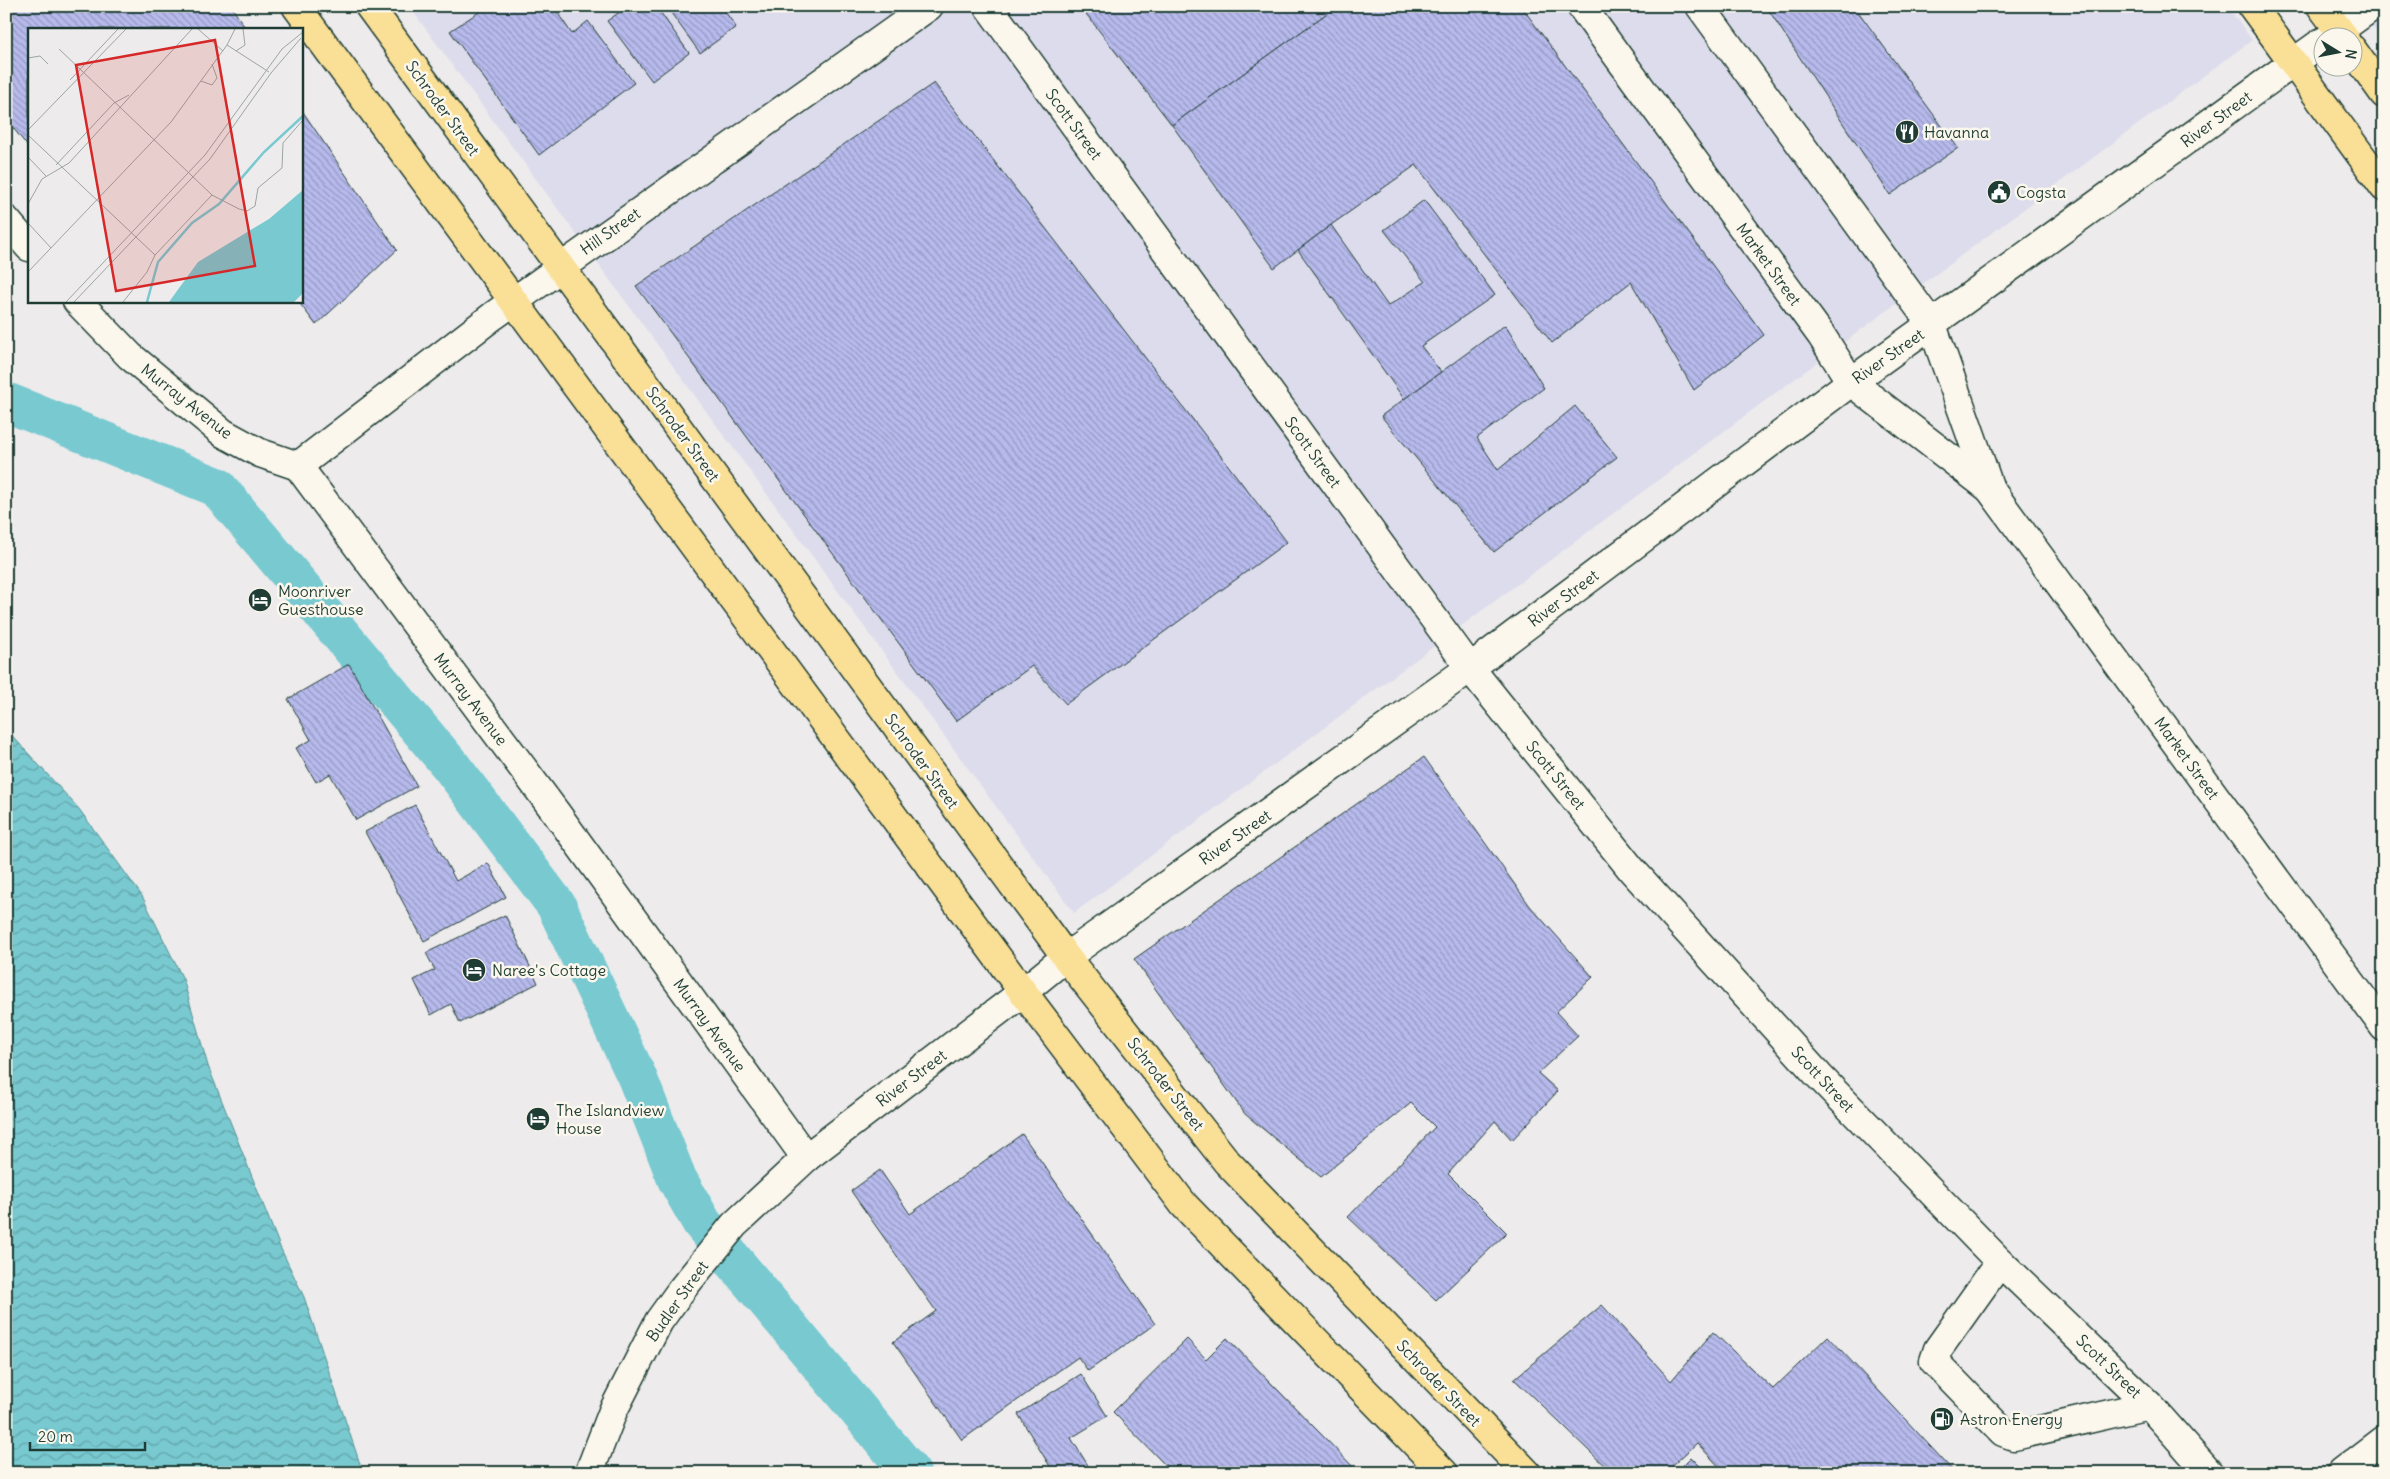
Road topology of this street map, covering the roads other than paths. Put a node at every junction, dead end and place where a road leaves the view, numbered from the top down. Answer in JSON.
{"nodes":[{"id":1,"x":296,"y":6,"type":"edge"},
{"id":2,"x":369,"y":6,"type":"edge"},
{"id":3,"x":928,"y":6,"type":"edge"},
{"id":4,"x":988,"y":6,"type":"edge"},
{"id":5,"x":1581,"y":6,"type":"edge"},
{"id":6,"x":1700,"y":6,"type":"edge"},
{"id":7,"x":2252,"y":6,"type":"edge"},
{"id":8,"x":2321,"y":6,"type":"edge"},
{"id":9,"x":2373,"y":6,"type":"edge"},
{"id":10,"x":2332,"y":28,"type":"edge"},
{"id":11,"x":2350,"y":28,"type":"edge"},
{"id":12,"x":2312,"y":53,"type":"edge"},
{"id":13,"x":2293,"y":64,"type":"junction"},
{"id":14,"x":2362,"y":68,"type":"edge"},
{"id":15,"x":2384,"y":94,"type":"edge"},
{"id":16,"x":2384,"y":187,"type":"edge"},
{"id":17,"x":6,"y":220,"type":"edge"},
{"id":18,"x":28,"y":246,"type":"edge"},
{"id":19,"x":560,"y":266,"type":"junction"},
{"id":20,"x":514,"y":301,"type":"junction"},
{"id":21,"x":78,"y":302,"type":"edge"},
{"id":22,"x":1932,"y":325,"type":"junction"},
{"id":23,"x":1851,"y":382,"type":"junction"},
{"id":24,"x":298,"y":466,"type":"junction"},
{"id":25,"x":1990,"y":489,"type":"junction"},
{"id":26,"x":1470,"y":668,"type":"junction"},
{"id":27,"x":1066,"y":957,"type":"junction"},
{"id":28,"x":1023,"y":992,"type":"junction"},
{"id":29,"x":2384,"y":1027,"type":"edge"},
{"id":30,"x":806,"y":1158,"type":"junction"},
{"id":31,"x":2000,"y":1262,"type":"junction"},
{"id":32,"x":2149,"y":1405,"type":"junction"},
{"id":33,"x":2384,"y":1440,"type":"edge"},
{"id":34,"x":588,"y":1473,"type":"edge"},
{"id":35,"x":1444,"y":1473,"type":"edge"},
{"id":36,"x":1527,"y":1473,"type":"edge"},
{"id":37,"x":2209,"y":1473,"type":"edge"},
{"id":38,"x":2341,"y":1473,"type":"edge"}],
"edges":[{"from":1,"to":20,"type":"highway"},
{"from":2,"to":19,"type":"highway","name":"Schroder Street"},
{"from":3,"to":19,"type":"street","name":"Hill Street"},
{"from":4,"to":26,"type":"street","name":"Scott Street"},
{"from":5,"to":23,"type":"street","name":"Market Street"},
{"from":6,"to":22,"type":"street","name":"Market Street"},
{"from":7,"to":13,"type":"highway"},
{"from":8,"to":10,"type":"highway"},
{"from":9,"to":11,"type":"street","name":"River Street"},
{"from":12,"to":13,"type":"street","name":"River Street"},
{"from":13,"to":16,"type":"highway"},
{"from":13,"to":22,"type":"street","name":"River Street"},
{"from":14,"to":15,"type":"highway"},
{"from":17,"to":18,"type":"street"},
{"from":19,"to":20,"type":"street","name":"Hill Street"},
{"from":19,"to":27,"type":"highway","name":"Schroder Street"},
{"from":20,"to":24,"type":"street","name":"Hill Street"},
{"from":20,"to":28,"type":"highway"},
{"from":21,"to":24,"type":"street","name":"Murray Avenue"},
{"from":22,"to":23,"type":"street","name":"River Street"},
{"from":22,"to":25,"type":"street","name":"Market Street"},
{"from":23,"to":25,"type":"street","name":"Market Street"},
{"from":23,"to":26,"type":"street","name":"River Street"},
{"from":24,"to":30,"type":"street","name":"Murray Avenue"},
{"from":25,"to":29,"type":"street","name":"Market Street"},
{"from":26,"to":27,"type":"street","name":"River Street"},
{"from":26,"to":31,"type":"street","name":"Scott Street"},
{"from":27,"to":28,"type":"street","name":"River Street"},
{"from":27,"to":36,"type":"highway","name":"Schroder Street"},
{"from":28,"to":30,"type":"street","name":"River Street"},
{"from":28,"to":35,"type":"highway"},
{"from":30,"to":34,"type":"street","name":"Budler Street"},
{"from":31,"to":32,"type":"street","name":"Scott Street"},
{"from":31,"to":32,"type":"street"},
{"from":32,"to":37,"type":"street","name":"Scott Street"},
{"from":33,"to":38,"type":"street"}]}
